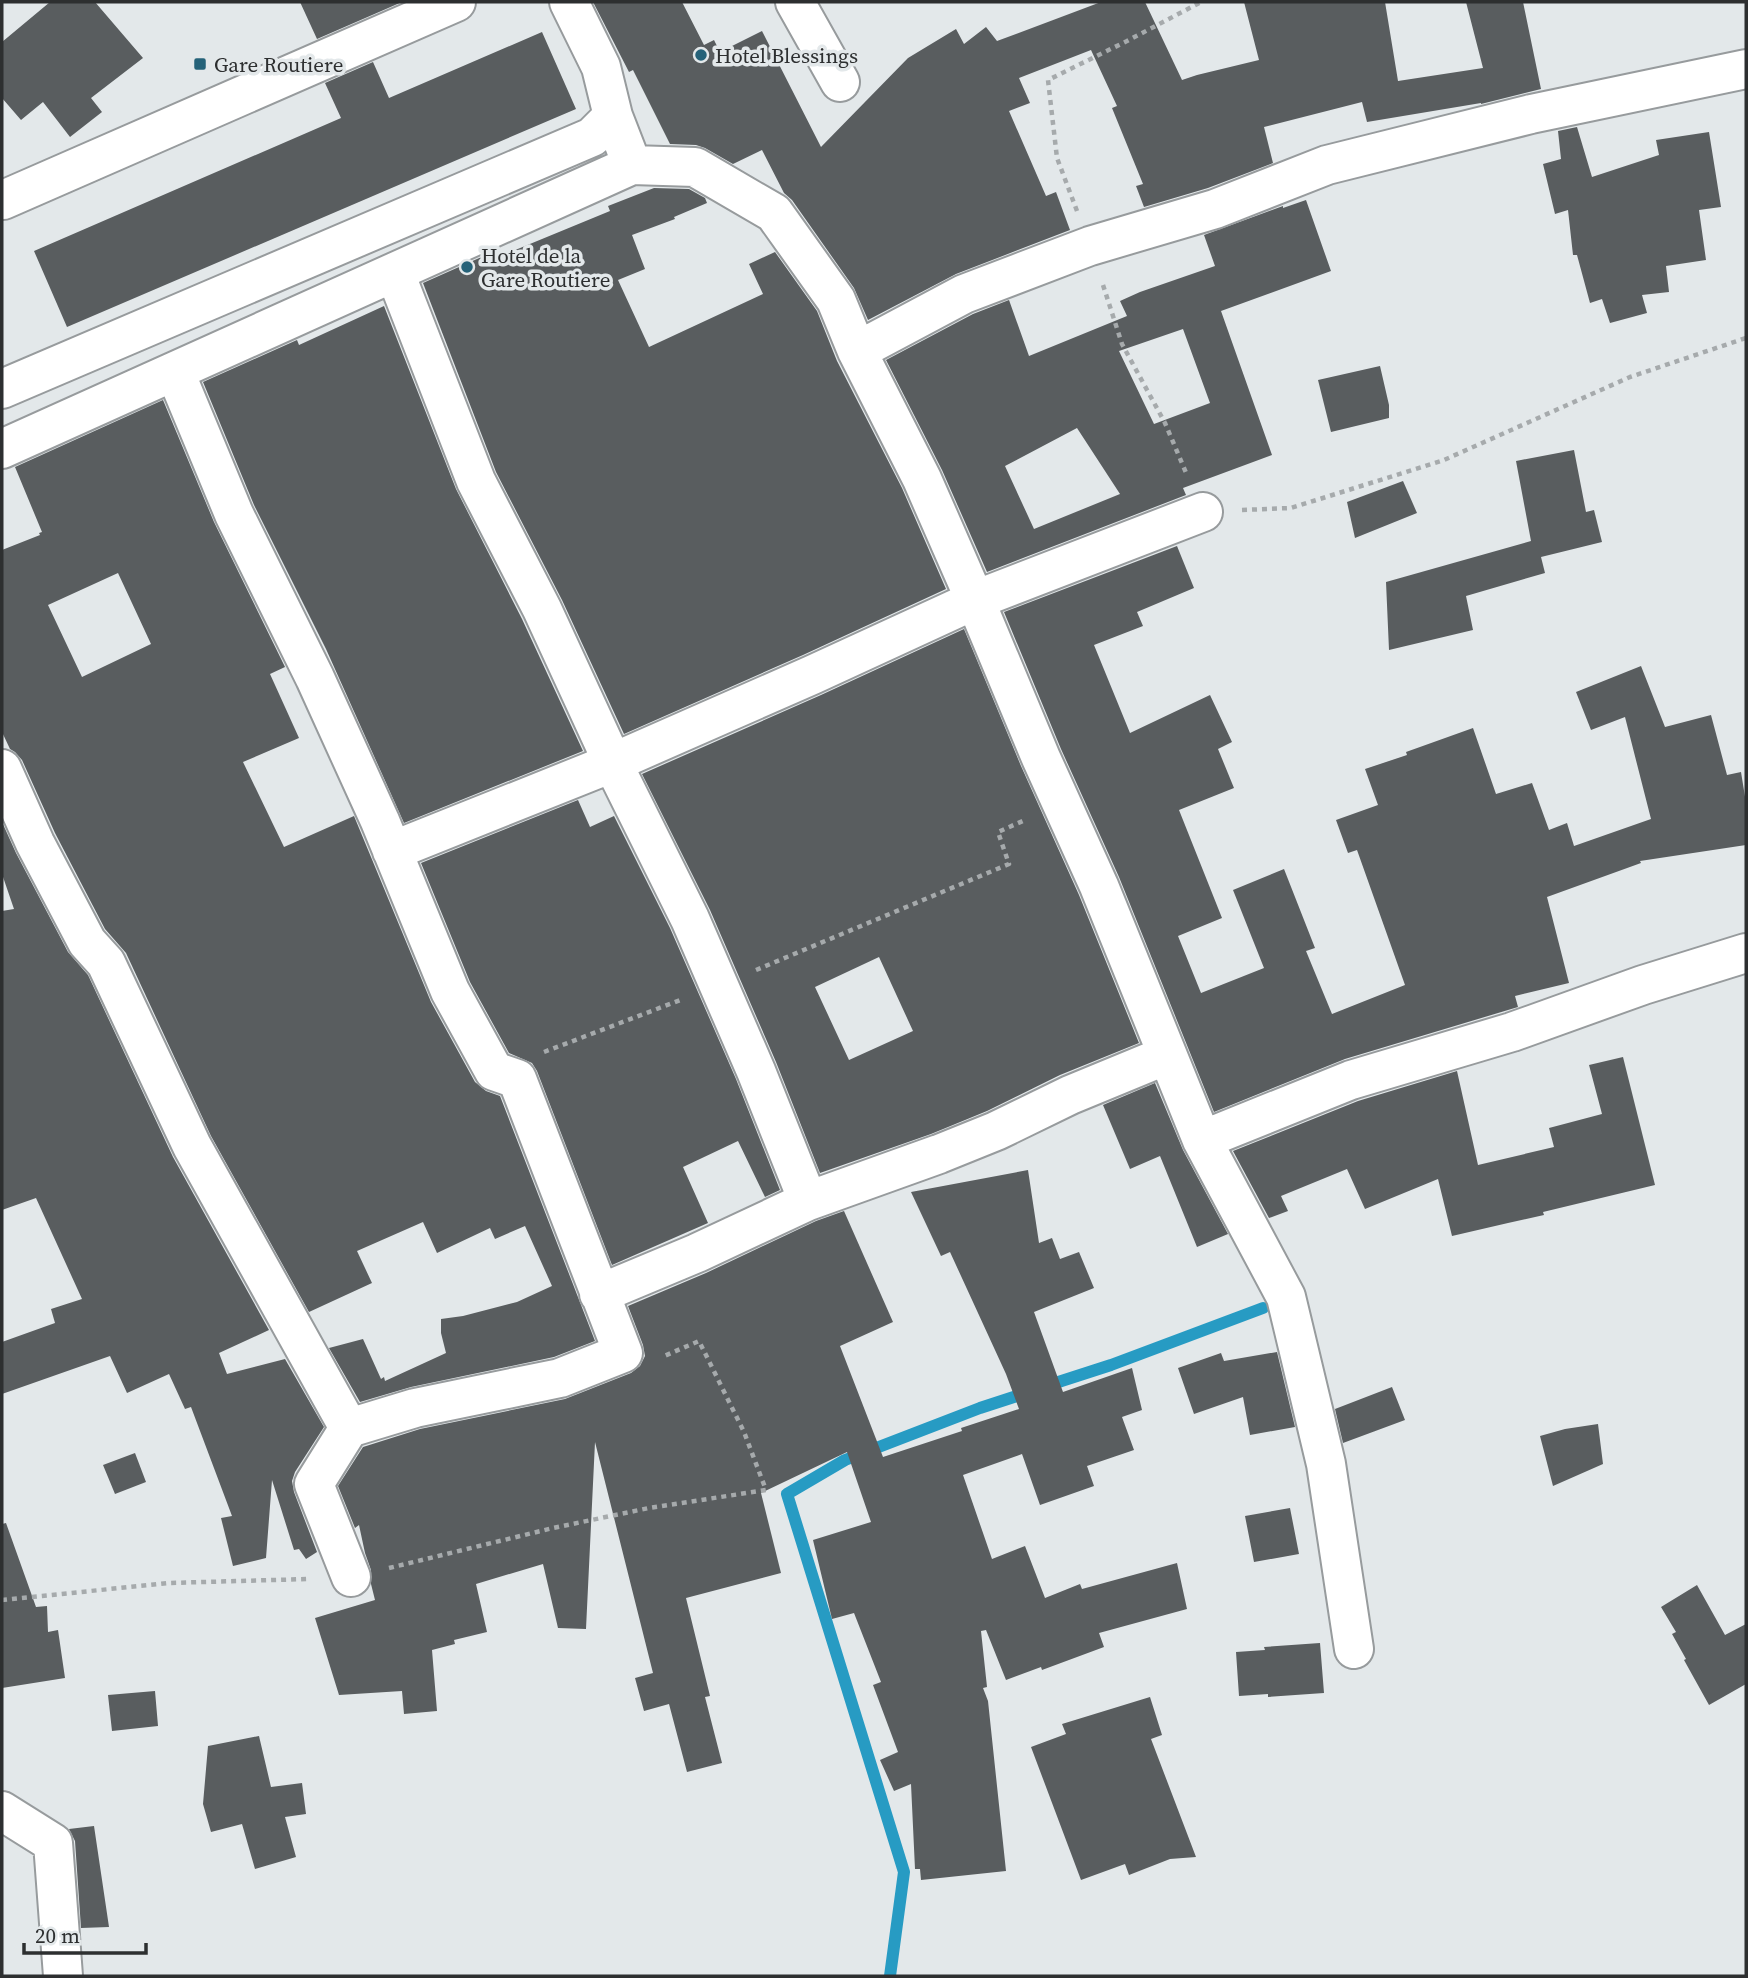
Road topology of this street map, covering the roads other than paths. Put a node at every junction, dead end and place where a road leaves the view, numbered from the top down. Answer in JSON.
{"nodes":[{"id":1,"x":456,"y":2,"type":"edge"},
{"id":2,"x":569,"y":2,"type":"edge"},
{"id":3,"x":795,"y":2,"type":"edge"},
{"id":4,"x":1746,"y":69,"type":"edge"},
{"id":5,"x":840,"y":82,"type":"dead end"},
{"id":6,"x":613,"y":116,"type":"junction"},
{"id":7,"x":632,"y":165,"type":"junction"},
{"id":8,"x":3,"y":200,"type":"edge"},
{"id":9,"x":395,"y":273,"type":"junction"},
{"id":10,"x":857,"y":351,"type":"junction"},
{"id":11,"x":175,"y":372,"type":"junction"},
{"id":12,"x":2,"y":389,"type":"edge"},
{"id":13,"x":2,"y":449,"type":"edge"},
{"id":14,"x":1203,"y":512,"type":"road end"},
{"id":15,"x":975,"y":600,"type":"junction"},
{"id":16,"x":612,"y":762,"type":"junction"},
{"id":17,"x":2,"y":769,"type":"edge"},
{"id":18,"x":392,"y":851,"type":"junction"},
{"id":19,"x":1746,"y":953,"type":"edge"},
{"id":20,"x":1167,"y":1055,"type":"junction"},
{"id":21,"x":1202,"y":1140,"type":"junction"},
{"id":22,"x":808,"y":1201,"type":"junction"},
{"id":23,"x":599,"y":1294,"type":"junction"},
{"id":24,"x":349,"y":1428,"type":"junction"},
{"id":25,"x":351,"y":1577,"type":"dead end"},
{"id":26,"x":1354,"y":1649,"type":"dead end"},
{"id":27,"x":2,"y":1811,"type":"edge"},
{"id":28,"x":63,"y":1976,"type":"edge"}],
"edges":[{"from":1,"to":8,"type":"street"},
{"from":2,"to":6,"type":"street"},
{"from":3,"to":5,"type":"street"},
{"from":4,"to":10,"type":"street"},
{"from":6,"to":7,"type":"street"},
{"from":6,"to":12,"type":"street"},
{"from":7,"to":9,"type":"street"},
{"from":7,"to":10,"type":"street"},
{"from":9,"to":11,"type":"street"},
{"from":9,"to":16,"type":"street"},
{"from":10,"to":15,"type":"street"},
{"from":11,"to":13,"type":"street"},
{"from":11,"to":18,"type":"street"},
{"from":14,"to":15,"type":"street"},
{"from":15,"to":16,"type":"street"},
{"from":15,"to":20,"type":"street"},
{"from":16,"to":18,"type":"street"},
{"from":16,"to":22,"type":"street"},
{"from":17,"to":24,"type":"street"},
{"from":18,"to":23,"type":"street"},
{"from":19,"to":21,"type":"street"},
{"from":20,"to":21,"type":"street"},
{"from":20,"to":22,"type":"street"},
{"from":21,"to":26,"type":"street"},
{"from":22,"to":23,"type":"street"},
{"from":23,"to":24,"type":"street"},
{"from":24,"to":25,"type":"street"},
{"from":27,"to":28,"type":"street"}]}
